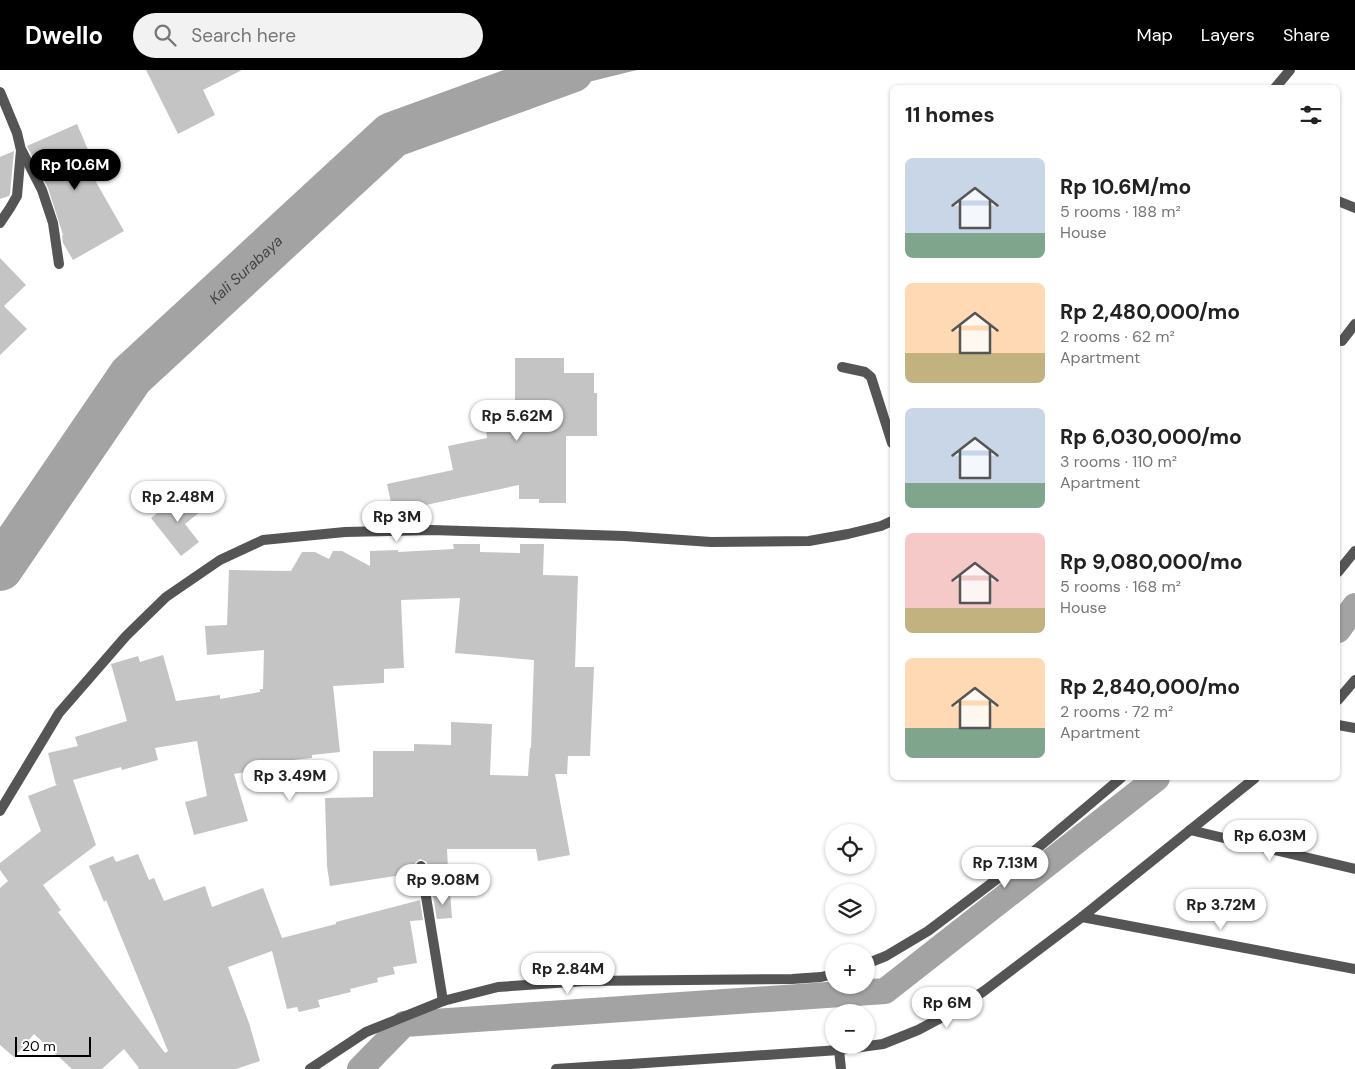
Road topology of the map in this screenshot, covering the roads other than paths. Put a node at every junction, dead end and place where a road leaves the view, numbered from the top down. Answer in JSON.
{"nodes":[{"id":1,"x":1290,"y":70,"type":"edge"},
{"id":2,"x":1278,"y":85,"type":"edge"},
{"id":3,"x":0,"y":92,"type":"edge"},
{"id":4,"x":22,"y":150,"type":"junction"},
{"id":5,"x":1340,"y":202,"type":"edge"},
{"id":6,"x":1355,"y":208,"type":"edge"},
{"id":7,"x":0,"y":223,"type":"edge"},
{"id":8,"x":59,"y":264,"type":"dead end"},
{"id":9,"x":1355,"y":324,"type":"edge"},
{"id":10,"x":1342,"y":341,"type":"dead end"},
{"id":11,"x":842,"y":368,"type":"dead end"},
{"id":12,"x":890,"y":437,"type":"edge"},
{"id":13,"x":890,"y":522,"type":"edge"},
{"id":14,"x":1355,"y":551,"type":"edge"},
{"id":15,"x":1340,"y":570,"type":"edge"},
{"id":16,"x":1355,"y":680,"type":"edge"},
{"id":17,"x":1340,"y":698,"type":"edge"},
{"id":18,"x":1340,"y":725,"type":"edge"},
{"id":19,"x":1355,"y":728,"type":"edge"},
{"id":20,"x":1119,"y":780,"type":"edge"},
{"id":21,"x":1252,"y":780,"type":"edge"},
{"id":22,"x":0,"y":811,"type":"edge"},
{"id":23,"x":1190,"y":830,"type":"junction"},
{"id":24,"x":421,"y":866,"type":"dead end"},
{"id":25,"x":1355,"y":869,"type":"edge"},
{"id":26,"x":1082,"y":917,"type":"junction"},
{"id":27,"x":875,"y":960,"type":"edge"},
{"id":28,"x":1355,"y":969,"type":"edge"},
{"id":29,"x":825,"y":976,"type":"edge"},
{"id":30,"x":443,"y":1001,"type":"junction"},
{"id":31,"x":875,"y":1045,"type":"edge"},
{"id":32,"x":825,"y":1051,"type":"edge"},
{"id":33,"x":839,"y":1054,"type":"edge"},
{"id":34,"x":310,"y":1069,"type":"edge"},
{"id":35,"x":556,"y":1069,"type":"edge"},
{"id":36,"x":841,"y":1069,"type":"edge"}],
"edges":[{"from":1,"to":2,"type":"street"},
{"from":3,"to":4,"type":"street"},
{"from":4,"to":7,"type":"street"},
{"from":4,"to":8,"type":"street"},
{"from":5,"to":6,"type":"street"},
{"from":9,"to":10,"type":"street"},
{"from":11,"to":12,"type":"street"},
{"from":13,"to":22,"type":"street"},
{"from":14,"to":15,"type":"street"},
{"from":16,"to":17,"type":"street"},
{"from":18,"to":19,"type":"street"},
{"from":20,"to":27,"type":"street"},
{"from":21,"to":23,"type":"street"},
{"from":23,"to":25,"type":"street"},
{"from":23,"to":26,"type":"street"},
{"from":24,"to":30,"type":"street"},
{"from":26,"to":28,"type":"street"},
{"from":26,"to":31,"type":"street"},
{"from":29,"to":30,"type":"street"},
{"from":30,"to":34,"type":"street"},
{"from":32,"to":35,"type":"street"},
{"from":33,"to":36,"type":"street"}]}
